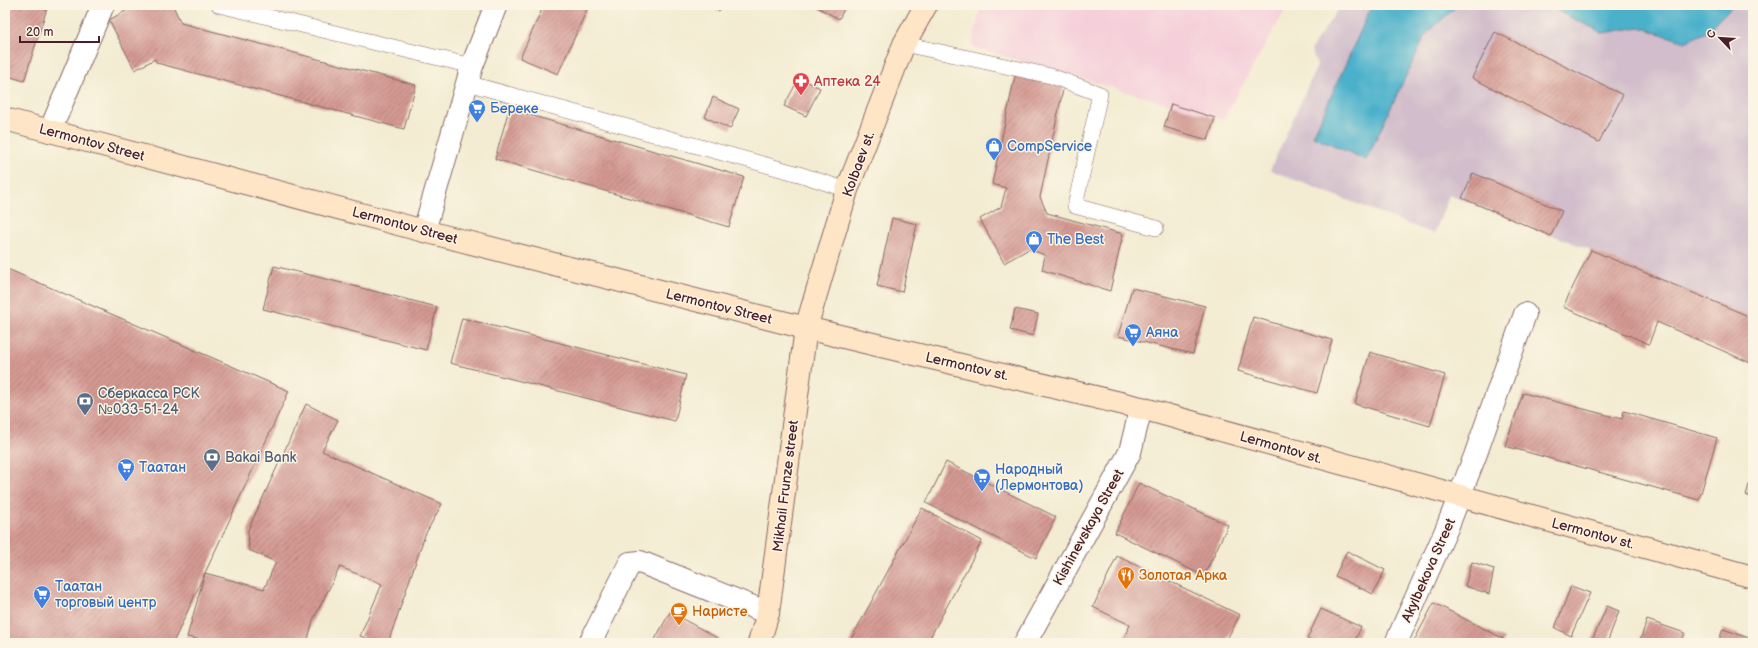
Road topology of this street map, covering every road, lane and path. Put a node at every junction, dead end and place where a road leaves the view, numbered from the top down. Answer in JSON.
{"nodes":[{"id":1,"x":103,"y":5,"type":"edge"},
{"id":2,"x":219,"y":5,"type":"edge"},
{"id":3,"x":496,"y":5,"type":"edge"},
{"id":4,"x":926,"y":5,"type":"edge"},
{"id":5,"x":904,"y":44,"type":"junction"},
{"id":6,"x":469,"y":75,"type":"junction"},
{"id":7,"x":5,"y":119,"type":"edge"},
{"id":8,"x":50,"y":131,"type":"junction"},
{"id":9,"x":847,"y":190,"type":"junction"},
{"id":10,"x":1156,"y":228,"type":"dead end"},
{"id":11,"x":424,"y":231,"type":"junction"},
{"id":12,"x":1526,"y":314,"type":"dead end"},
{"id":13,"x":806,"y":328,"type":"junction"},
{"id":14,"x":1141,"y":408,"type":"junction"},
{"id":15,"x":1459,"y":496,"type":"junction"},
{"id":16,"x":1753,"y":577,"type":"edge"},
{"id":17,"x":768,"y":613,"type":"junction"},
{"id":18,"x":590,"y":643,"type":"edge"},
{"id":19,"x":759,"y":643,"type":"edge"},
{"id":20,"x":1025,"y":643,"type":"edge"},
{"id":21,"x":1396,"y":643,"type":"edge"}],
"edges":[{"from":1,"to":8,"type":"street"},
{"from":2,"to":6,"type":"lane"},
{"from":3,"to":6,"type":"street"},
{"from":4,"to":5,"type":"main road","name":"Kolbaev st."},
{"from":5,"to":9,"type":"main road","name":"Kolbaev st."},
{"from":5,"to":10,"type":"lane"},
{"from":6,"to":9,"type":"lane"},
{"from":6,"to":11,"type":"street"},
{"from":7,"to":8,"type":"main road","name":"Lermontov Street"},
{"from":8,"to":11,"type":"main road","name":"Lermontov Street"},
{"from":9,"to":13,"type":"main road","name":"Kolbaev st."},
{"from":11,"to":13,"type":"main road","name":"Lermontov Street"},
{"from":12,"to":15,"type":"street","name":"Akylbekova Street"},
{"from":13,"to":14,"type":"main road","name":"Lermontov st."},
{"from":13,"to":17,"type":"main road","name":"Mikhail Frunze street"},
{"from":14,"to":15,"type":"main road","name":"Lermontov st."},
{"from":14,"to":20,"type":"street","name":"Kishinevskaya Street"},
{"from":15,"to":16,"type":"main road","name":"Lermontov st."},
{"from":15,"to":21,"type":"street","name":"Akylbekova Street"},
{"from":17,"to":18,"type":"street"},
{"from":17,"to":19,"type":"main road","name":"Mikhail Frunze street"}]}
